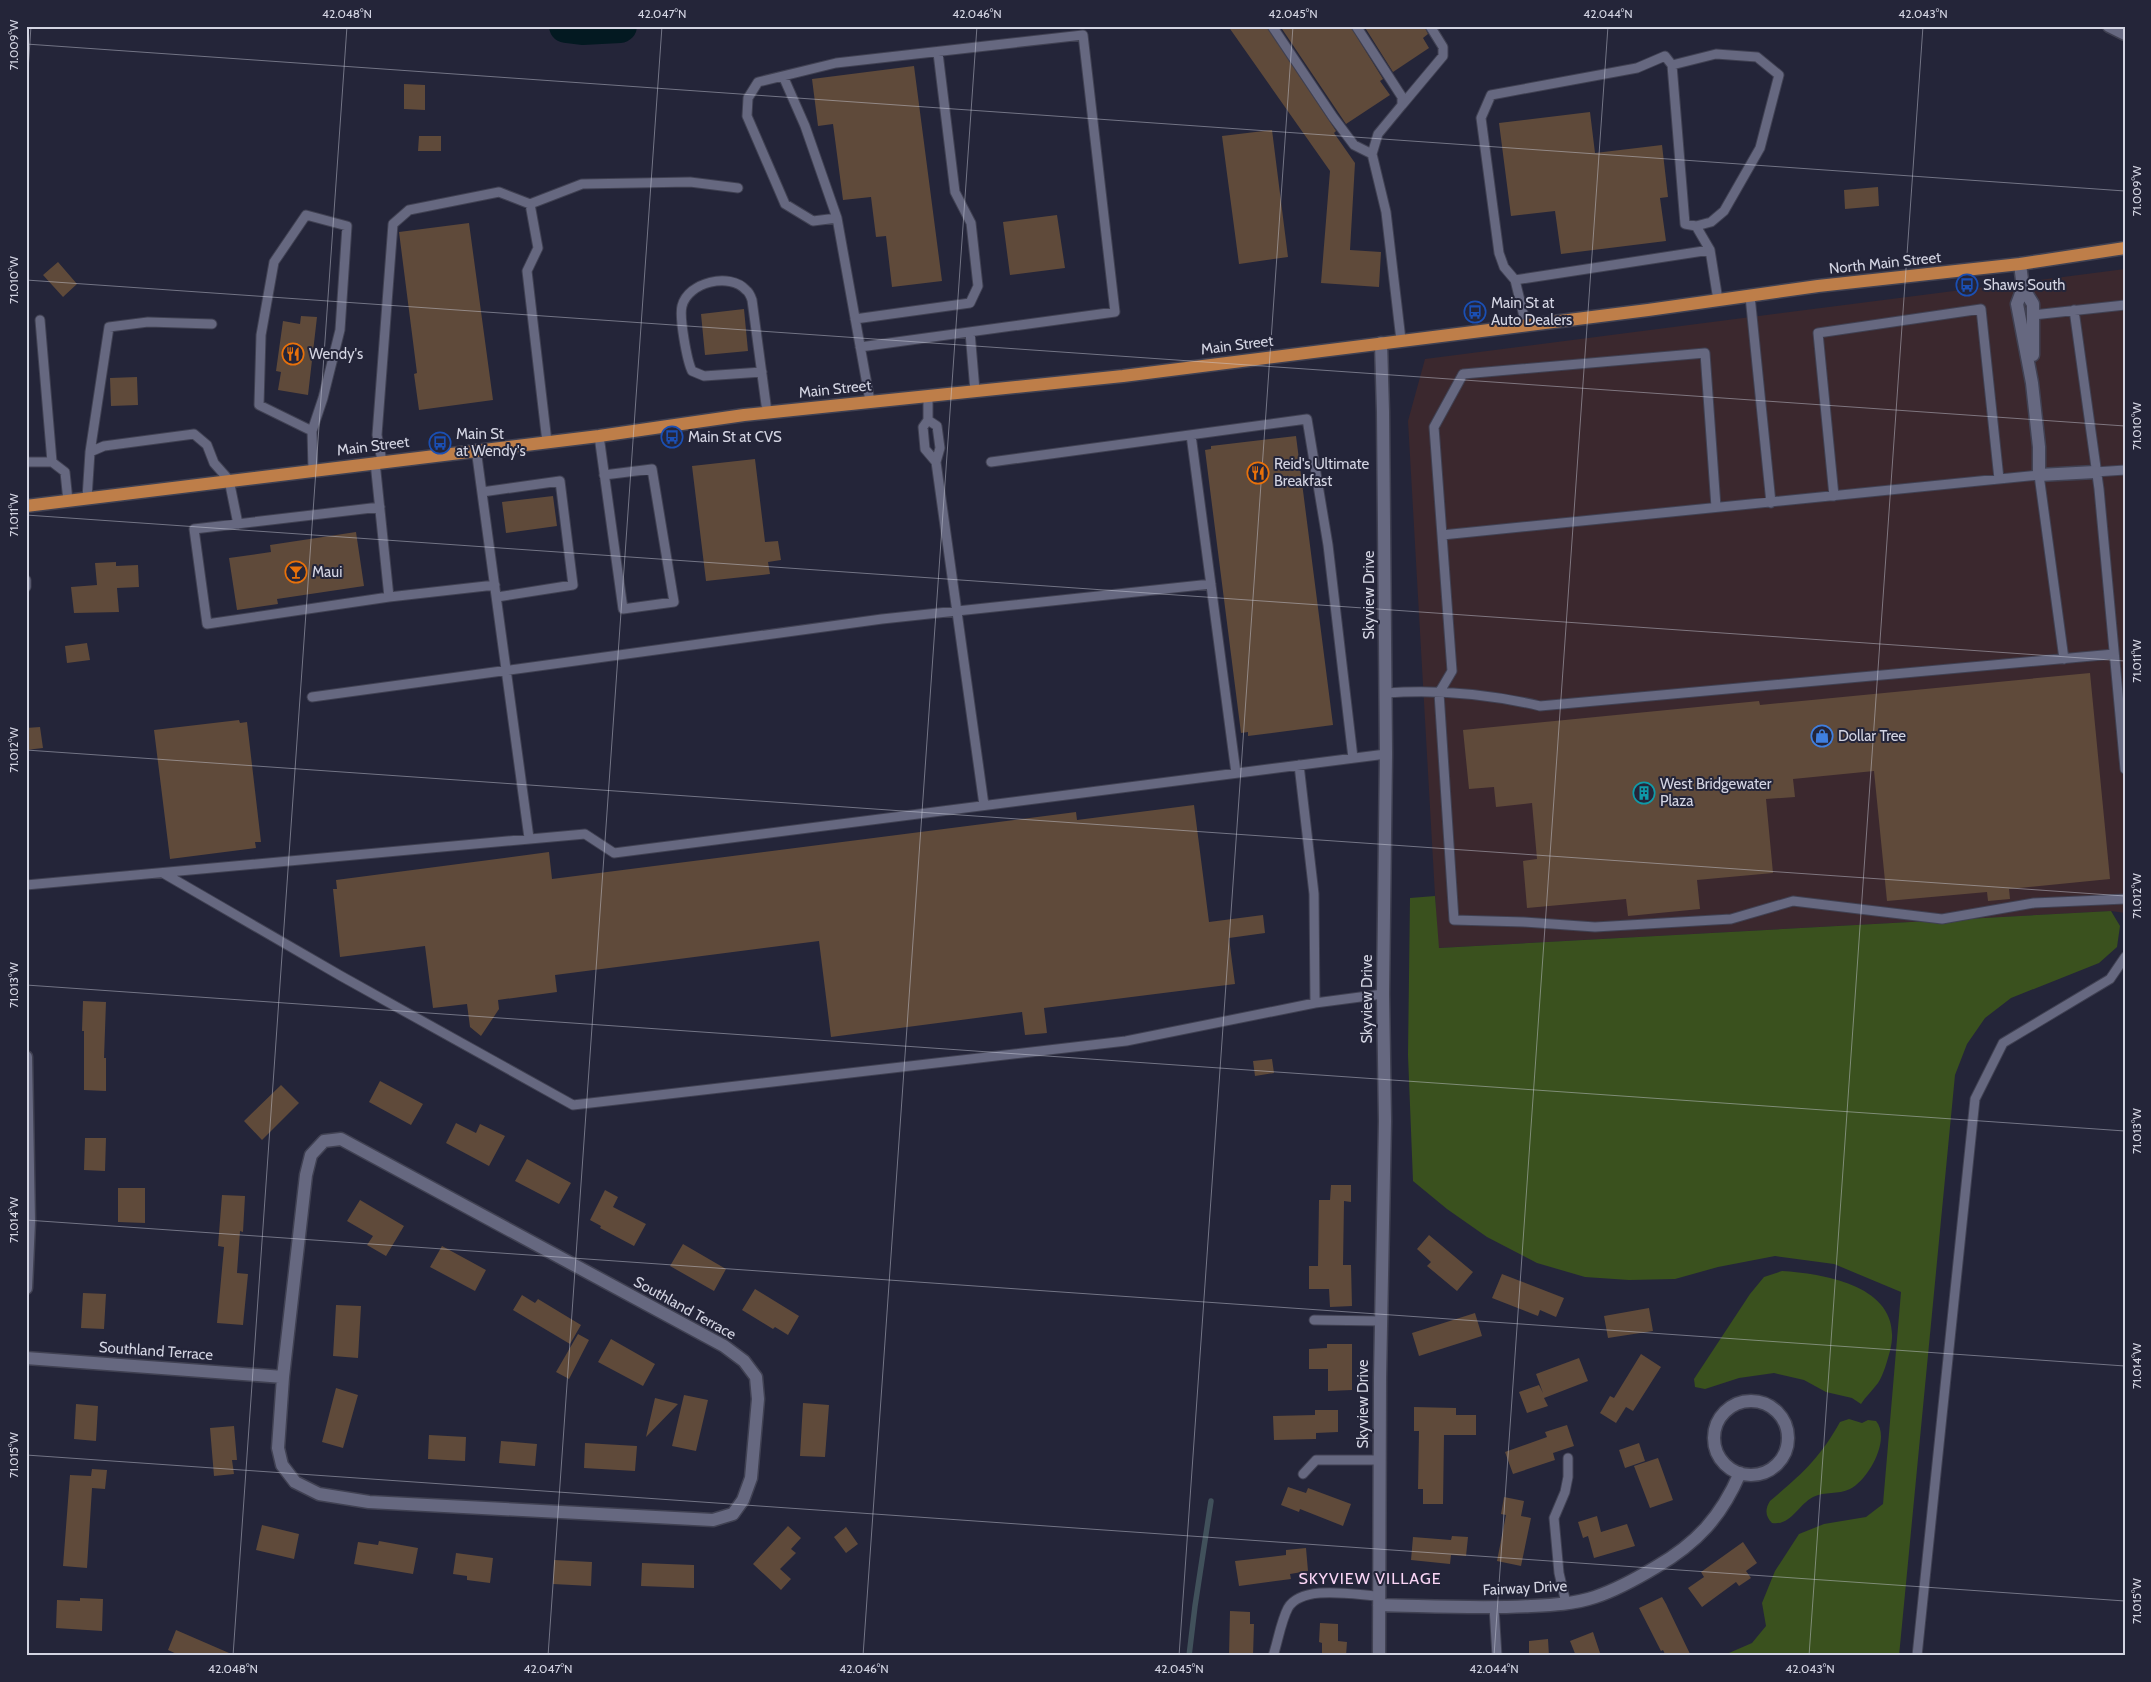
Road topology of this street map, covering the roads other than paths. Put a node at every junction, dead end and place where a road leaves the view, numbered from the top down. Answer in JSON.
{"nodes":[{"id":1,"x":1272,"y":26,"type":"edge"},
{"id":2,"x":1356,"y":26,"type":"edge"},
{"id":3,"x":1430,"y":26,"type":"edge"},
{"id":4,"x":2109,"y":26,"type":"edge"},
{"id":5,"x":2125,"y":34,"type":"edge"},
{"id":6,"x":938,"y":53,"type":"junction"},
{"id":7,"x":1672,"y":65,"type":"junction"},
{"id":8,"x":783,"y":76,"type":"junction"},
{"id":9,"x":1402,"y":105,"type":"junction"},
{"id":10,"x":1372,"y":154,"type":"junction"},
{"id":11,"x":738,"y":188,"type":"dead end"},
{"id":12,"x":530,"y":204,"type":"junction"},
{"id":13,"x":837,"y":218,"type":"junction"},
{"id":14,"x":1696,"y":226,"type":"junction"},
{"id":15,"x":2125,"y":248,"type":"edge"},
{"id":16,"x":1710,"y":250,"type":"junction"},
{"id":17,"x":2020,"y":264,"type":"junction"},
{"id":18,"x":1515,"y":280,"type":"junction"},
{"id":19,"x":2023,"y":288,"type":"junction"},
{"id":20,"x":1750,"y":296,"type":"junction"},
{"id":21,"x":1718,"y":300,"type":"junction"},
{"id":22,"x":2125,"y":305,"type":"edge"},
{"id":23,"x":1648,"y":310,"type":"joint"},
{"id":24,"x":2074,"y":310,"type":"junction"},
{"id":25,"x":2033,"y":315,"type":"junction"},
{"id":26,"x":855,"y":319,"type":"junction"},
{"id":27,"x":40,"y":320,"type":"dead end"},
{"id":28,"x":212,"y":324,"type":"dead end"},
{"id":29,"x":1526,"y":325,"type":"junction"},
{"id":30,"x":970,"y":332,"type":"junction"},
{"id":31,"x":1401,"y":340,"type":"junction"},
{"id":32,"x":1381,"y":343,"type":"junction"},
{"id":33,"x":860,"y":348,"type":"junction"},
{"id":34,"x":762,"y":372,"type":"junction"},
{"id":35,"x":2032,"y":383,"type":"junction"},
{"id":36,"x":975,"y":391,"type":"junction"},
{"id":37,"x":928,"y":396,"type":"junction"},
{"id":38,"x":870,"y":401,"type":"junction"},
{"id":39,"x":767,"y":412,"type":"junction"},
{"id":40,"x":928,"y":420,"type":"junction"},
{"id":41,"x":312,"y":431,"type":"junction"},
{"id":42,"x":1191,"y":435,"type":"junction"},
{"id":43,"x":599,"y":436,"type":"junction"},
{"id":44,"x":547,"y":442,"type":"junction"},
{"id":45,"x":476,"y":449,"type":"junction"},
{"id":46,"x":90,"y":452,"type":"junction"},
{"id":47,"x":26,"y":462,"type":"edge"},
{"id":48,"x":52,"y":462,"type":"junction"},
{"id":49,"x":378,"y":462,"type":"junction"},
{"id":50,"x":936,"y":462,"type":"junction"},
{"id":51,"x":991,"y":462,"type":"dead end"},
{"id":52,"x":313,"y":470,"type":"junction"},
{"id":53,"x":2125,"y":470,"type":"edge"},
{"id":54,"x":2095,"y":472,"type":"junction"},
{"id":55,"x":604,"y":475,"type":"junction"},
{"id":56,"x":2039,"y":475,"type":"junction"},
{"id":57,"x":1999,"y":479,"type":"junction"},
{"id":58,"x":229,"y":480,"type":"junction"},
{"id":59,"x":482,"y":492,"type":"junction"},
{"id":60,"x":1834,"y":496,"type":"junction"},
{"id":61,"x":87,"y":498,"type":"junction"},
{"id":62,"x":68,"y":500,"type":"junction"},
{"id":63,"x":1771,"y":503,"type":"junction"},
{"id":64,"x":26,"y":506,"type":"edge"},
{"id":65,"x":380,"y":507,"type":"junction"},
{"id":66,"x":1716,"y":507,"type":"junction"},
{"id":67,"x":238,"y":524,"type":"junction"},
{"id":68,"x":1442,"y":534,"type":"junction"},
{"id":69,"x":26,"y":580,"type":"edge"},
{"id":70,"x":1210,"y":584,"type":"junction"},
{"id":71,"x":495,"y":585,"type":"junction"},
{"id":72,"x":26,"y":587,"type":"edge"},
{"id":73,"x":390,"y":597,"type":"junction"},
{"id":74,"x":497,"y":597,"type":"junction"},
{"id":75,"x":958,"y":612,"type":"junction"},
{"id":76,"x":2114,"y":654,"type":"junction"},
{"id":77,"x":2064,"y":659,"type":"junction"},
{"id":78,"x":507,"y":671,"type":"junction"},
{"id":79,"x":1386,"y":693,"type":"junction"},
{"id":80,"x":1439,"y":693,"type":"junction"},
{"id":81,"x":312,"y":697,"type":"dead end"},
{"id":82,"x":1386,"y":754,"type":"junction"},
{"id":83,"x":1352,"y":758,"type":"junction"},
{"id":84,"x":1299,"y":765,"type":"junction"},
{"id":85,"x":2125,"y":769,"type":"edge"},
{"id":86,"x":1236,"y":773,"type":"junction"},
{"id":87,"x":984,"y":806,"type":"junction"},
{"id":88,"x":529,"y":838,"type":"junction"},
{"id":89,"x":163,"y":872,"type":"junction"},
{"id":90,"x":26,"y":885,"type":"edge"},
{"id":91,"x":2125,"y":899,"type":"edge"},
{"id":92,"x":2125,"y":957,"type":"edge"},
{"id":93,"x":1383,"y":994,"type":"junction"},
{"id":94,"x":1315,"y":1003,"type":"junction"},
{"id":95,"x":26,"y":1057,"type":"edge"},
{"id":96,"x":26,"y":1288,"type":"edge"},
{"id":97,"x":1314,"y":1320,"type":"dead end"},
{"id":98,"x":1381,"y":1321,"type":"junction"},
{"id":99,"x":26,"y":1358,"type":"edge"},
{"id":100,"x":283,"y":1377,"type":"junction"},
{"id":101,"x":1568,"y":1458,"type":"dead end"},
{"id":102,"x":1379,"y":1460,"type":"junction"},
{"id":103,"x":1740,"y":1473,"type":"junction"},
{"id":104,"x":1303,"y":1474,"type":"dead end"},
{"id":105,"x":1379,"y":1601,"type":"junction"},
{"id":106,"x":1566,"y":1604,"type":"junction"},
{"id":107,"x":1494,"y":1607,"type":"junction"},
{"id":108,"x":1273,"y":1656,"type":"edge"},
{"id":109,"x":1379,"y":1656,"type":"edge"},
{"id":110,"x":1497,"y":1656,"type":"edge"},
{"id":111,"x":1917,"y":1656,"type":"edge"}],
"edges":[{"from":1,"to":10,"type":"lane"},
{"from":2,"to":9,"type":"lane"},
{"from":3,"to":9,"type":"lane"},
{"from":4,"to":5,"type":"street"},
{"from":6,"to":8,"type":"lane"},
{"from":6,"to":26,"type":"lane"},
{"from":6,"to":30,"type":"lane"},
{"from":7,"to":14,"type":"lane"},
{"from":7,"to":14,"type":"lane"},
{"from":7,"to":18,"type":"lane"},
{"from":8,"to":13,"type":"lane"},
{"from":8,"to":13,"type":"lane"},
{"from":9,"to":10,"type":"lane"},
{"from":10,"to":31,"type":"lane"},
{"from":11,"to":12,"type":"lane"},
{"from":12,"to":44,"type":"lane"},
{"from":12,"to":49,"type":"lane"},
{"from":13,"to":26,"type":"lane"},
{"from":14,"to":16,"type":"lane"},
{"from":15,"to":17,"type":"main road","name":"North Main Street"},
{"from":16,"to":18,"type":"lane"},
{"from":16,"to":21,"type":"lane"},
{"from":17,"to":19,"type":"street"},
{"from":17,"to":20,"type":"main road","name":"North Main Street"},
{"from":18,"to":29,"type":"lane"},
{"from":19,"to":25,"type":"street"},
{"from":19,"to":35,"type":"street"},
{"from":20,"to":21,"type":"main road","name":"North Main Street"},
{"from":20,"to":63,"type":"lane"},
{"from":21,"to":23,"type":"main road","name":"North Main Street"},
{"from":22,"to":24,"type":"lane"},
{"from":23,"to":29,"type":"main road","name":"Main Street"},
{"from":24,"to":25,"type":"lane"},
{"from":24,"to":54,"type":"lane"},
{"from":25,"to":35,"type":"street"},
{"from":26,"to":33,"type":"lane"},
{"from":27,"to":48,"type":"lane"},
{"from":28,"to":46,"type":"lane"},
{"from":29,"to":31,"type":"main road","name":"Main Street"},
{"from":30,"to":33,"type":"lane"},
{"from":30,"to":36,"type":"lane"},
{"from":31,"to":32,"type":"main road","name":"Main Street"},
{"from":32,"to":36,"type":"main road","name":"Main Street"},
{"from":32,"to":79,"type":"street","name":"Skyview Drive"},
{"from":33,"to":38,"type":"lane"},
{"from":34,"to":34,"type":"lane"},
{"from":34,"to":39,"type":"lane"},
{"from":35,"to":56,"type":"street"},
{"from":36,"to":37,"type":"main road","name":"Main Street"},
{"from":37,"to":38,"type":"main road","name":"Main Street"},
{"from":37,"to":40,"type":"lane"},
{"from":38,"to":39,"type":"main road","name":"Main Street"},
{"from":39,"to":43,"type":"main road","name":"Main Street"},
{"from":40,"to":50,"type":"lane"},
{"from":40,"to":50,"type":"lane"},
{"from":41,"to":41,"type":"lane"},
{"from":41,"to":52,"type":"lane"},
{"from":42,"to":51,"type":"lane"},
{"from":42,"to":70,"type":"lane"},
{"from":42,"to":83,"type":"lane"},
{"from":43,"to":44,"type":"main road","name":"Main Street"},
{"from":43,"to":55,"type":"lane"},
{"from":44,"to":45,"type":"main road","name":"Main Street"},
{"from":45,"to":49,"type":"main road","name":"Main Street"},
{"from":45,"to":59,"type":"lane"},
{"from":46,"to":58,"type":"lane"},
{"from":46,"to":61,"type":"lane"},
{"from":47,"to":48,"type":"lane"},
{"from":48,"to":62,"type":"lane"},
{"from":49,"to":52,"type":"main road","name":"Main Street"},
{"from":49,"to":65,"type":"lane"},
{"from":50,"to":75,"type":"lane"},
{"from":52,"to":58,"type":"main road","name":"Main Street"},
{"from":53,"to":54,"type":"lane"},
{"from":54,"to":56,"type":"street"},
{"from":54,"to":76,"type":"lane"},
{"from":55,"to":55,"type":"lane"},
{"from":56,"to":57,"type":"lane"},
{"from":56,"to":77,"type":"lane"},
{"from":57,"to":60,"type":"lane"},
{"from":57,"to":60,"type":"lane"},
{"from":58,"to":61,"type":"main road","name":"Main Street"},
{"from":58,"to":67,"type":"lane"},
{"from":59,"to":71,"type":"lane"},
{"from":59,"to":74,"type":"lane"},
{"from":60,"to":63,"type":"lane"},
{"from":61,"to":62,"type":"main road","name":"Main Street"},
{"from":62,"to":64,"type":"main road","name":"Main Street"},
{"from":63,"to":66,"type":"lane"},
{"from":65,"to":67,"type":"lane"},
{"from":65,"to":73,"type":"lane"},
{"from":66,"to":68,"type":"lane"},
{"from":66,"to":68,"type":"lane"},
{"from":67,"to":73,"type":"lane"},
{"from":68,"to":80,"type":"lane"},
{"from":69,"to":72,"type":"lane"},
{"from":70,"to":75,"type":"lane"},
{"from":70,"to":86,"type":"lane"},
{"from":71,"to":73,"type":"lane"},
{"from":71,"to":74,"type":"lane"},
{"from":74,"to":78,"type":"lane"},
{"from":75,"to":78,"type":"lane"},
{"from":75,"to":87,"type":"lane"},
{"from":76,"to":77,"type":"lane"},
{"from":76,"to":85,"type":"lane"},
{"from":77,"to":80,"type":"lane"},
{"from":78,"to":81,"type":"lane"},
{"from":78,"to":88,"type":"lane"},
{"from":79,"to":80,"type":"lane"},
{"from":79,"to":82,"type":"street","name":"Skyview Drive"},
{"from":80,"to":91,"type":"lane"},
{"from":82,"to":83,"type":"lane"},
{"from":82,"to":93,"type":"street","name":"Skyview Drive"},
{"from":83,"to":84,"type":"lane"},
{"from":84,"to":86,"type":"lane"},
{"from":84,"to":94,"type":"lane"},
{"from":86,"to":87,"type":"lane"},
{"from":87,"to":88,"type":"lane"},
{"from":88,"to":89,"type":"lane"},
{"from":89,"to":90,"type":"lane"},
{"from":89,"to":94,"type":"lane"},
{"from":92,"to":111,"type":"lane"},
{"from":93,"to":94,"type":"lane"},
{"from":93,"to":98,"type":"street","name":"Skyview Drive"},
{"from":95,"to":96,"type":"street"},
{"from":97,"to":98,"type":"lane"},
{"from":98,"to":102,"type":"street","name":"Skyview Drive"},
{"from":99,"to":100,"type":"street","name":"Southland Terrace"},
{"from":100,"to":100,"type":"street","name":"Southland Terrace"},
{"from":101,"to":106,"type":"lane"},
{"from":102,"to":104,"type":"lane"},
{"from":102,"to":105,"type":"street","name":"Skyview Drive"},
{"from":103,"to":103,"type":"street"},
{"from":103,"to":106,"type":"street","name":"Fairway Drive"},
{"from":105,"to":107,"type":"street","name":"Fairway Drive"},
{"from":105,"to":108,"type":"lane"},
{"from":105,"to":109,"type":"street","name":"Skyview Drive"},
{"from":106,"to":107,"type":"street","name":"Fairway Drive"},
{"from":107,"to":110,"type":"lane"}]}
